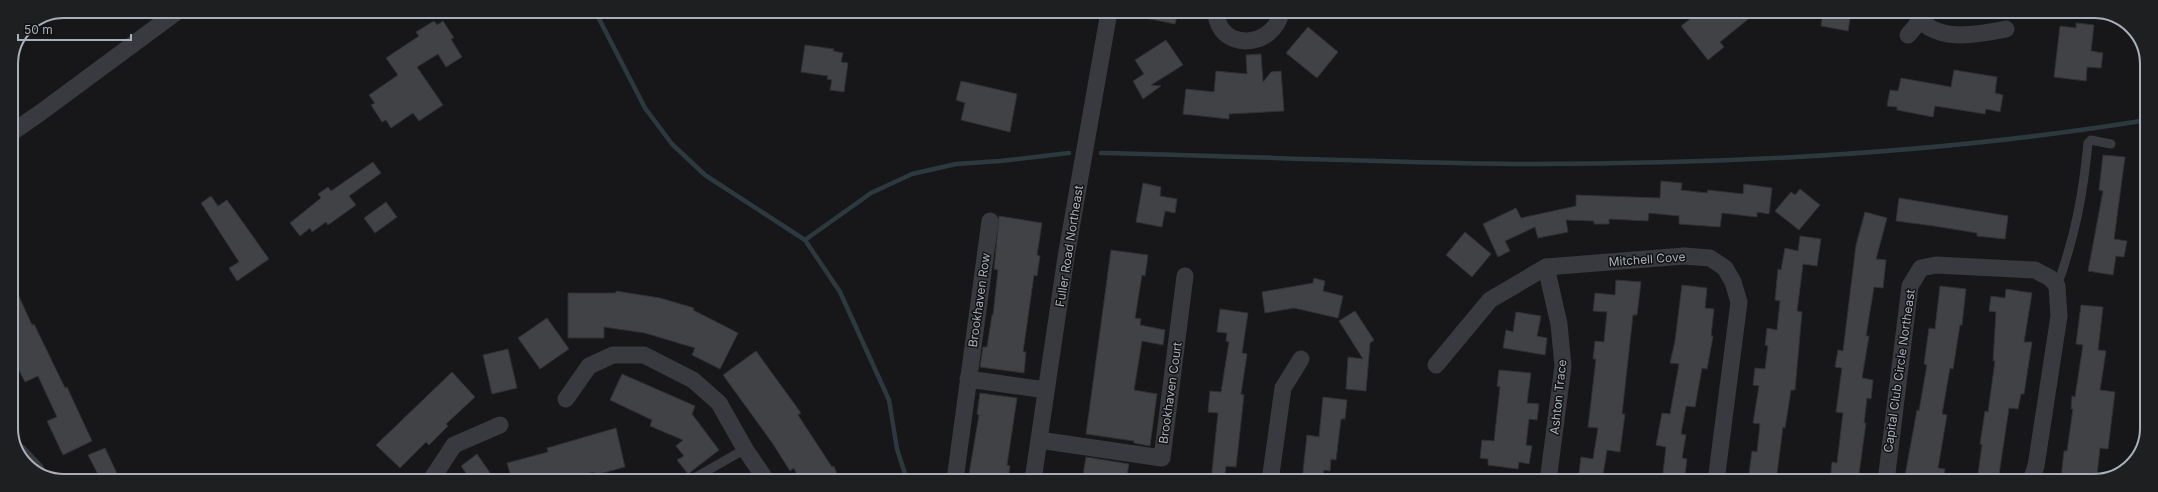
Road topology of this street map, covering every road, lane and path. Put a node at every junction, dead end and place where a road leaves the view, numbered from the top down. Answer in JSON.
{"nodes":[{"id":1,"x":169,"y":18,"type":"edge"},
{"id":2,"x":1108,"y":18,"type":"edge"},
{"id":3,"x":1217,"y":18,"type":"edge"},
{"id":4,"x":1280,"y":18,"type":"edge"},
{"id":5,"x":1917,"y":18,"type":"edge"},
{"id":6,"x":1918,"y":18,"type":"edge"},
{"id":7,"x":2006,"y":29,"type":"dead end"},
{"id":8,"x":1908,"y":36,"type":"dead end"},
{"id":9,"x":18,"y":128,"type":"edge"},
{"id":10,"x":2111,"y":144,"type":"dead end"},
{"id":11,"x":990,"y":221,"type":"dead end"},
{"id":12,"x":1546,"y":267,"type":"junction"},
{"id":13,"x":1185,"y":276,"type":"dead end"},
{"id":14,"x":2057,"y":286,"type":"junction"},
{"id":15,"x":1301,"y":359,"type":"dead end"},
{"id":16,"x":1436,"y":365,"type":"dead end"},
{"id":17,"x":968,"y":379,"type":"junction"},
{"id":18,"x":1046,"y":390,"type":"junction"},
{"id":19,"x":566,"y":399,"type":"dead end"},
{"id":20,"x":500,"y":425,"type":"dead end"},
{"id":21,"x":1039,"y":440,"type":"junction"},
{"id":22,"x":745,"y":449,"type":"junction"},
{"id":23,"x":435,"y":474,"type":"edge"},
{"id":24,"x":702,"y":474,"type":"edge"},
{"id":25,"x":762,"y":474,"type":"edge"},
{"id":26,"x":956,"y":474,"type":"edge"},
{"id":27,"x":1034,"y":474,"type":"edge"},
{"id":28,"x":1271,"y":474,"type":"edge"},
{"id":29,"x":1549,"y":474,"type":"edge"},
{"id":30,"x":1717,"y":474,"type":"edge"},
{"id":31,"x":1887,"y":474,"type":"edge"},
{"id":32,"x":2033,"y":474,"type":"edge"}],
"edges":[{"from":1,"to":9,"type":"street"},
{"from":2,"to":18,"type":"street","name":"Fuller Road Northeast"},
{"from":3,"to":4,"type":"street"},
{"from":5,"to":8,"type":"street"},
{"from":6,"to":7,"type":"street"},
{"from":10,"to":14,"type":"lane"},
{"from":11,"to":17,"type":"street","name":"Brookhaven Row"},
{"from":12,"to":16,"type":"street","name":"Mitchell Cove"},
{"from":12,"to":29,"type":"street","name":"Ashton Trace"},
{"from":12,"to":30,"type":"street","name":"Mitchell Cove"},
{"from":13,"to":21,"type":"street","name":"Brookhaven Court"},
{"from":14,"to":31,"type":"street","name":"Capital Club Circle Northeast"},
{"from":14,"to":32,"type":"street"},
{"from":15,"to":28,"type":"street"},
{"from":17,"to":18,"type":"street"},
{"from":17,"to":26,"type":"street","name":"Brookhaven Row"},
{"from":18,"to":21,"type":"street","name":"Fuller Road Northeast"},
{"from":19,"to":22,"type":"street"},
{"from":20,"to":23,"type":"street"},
{"from":21,"to":27,"type":"street","name":"Fuller Road Northeast"},
{"from":22,"to":24,"type":"lane"},
{"from":22,"to":25,"type":"street"}]}
